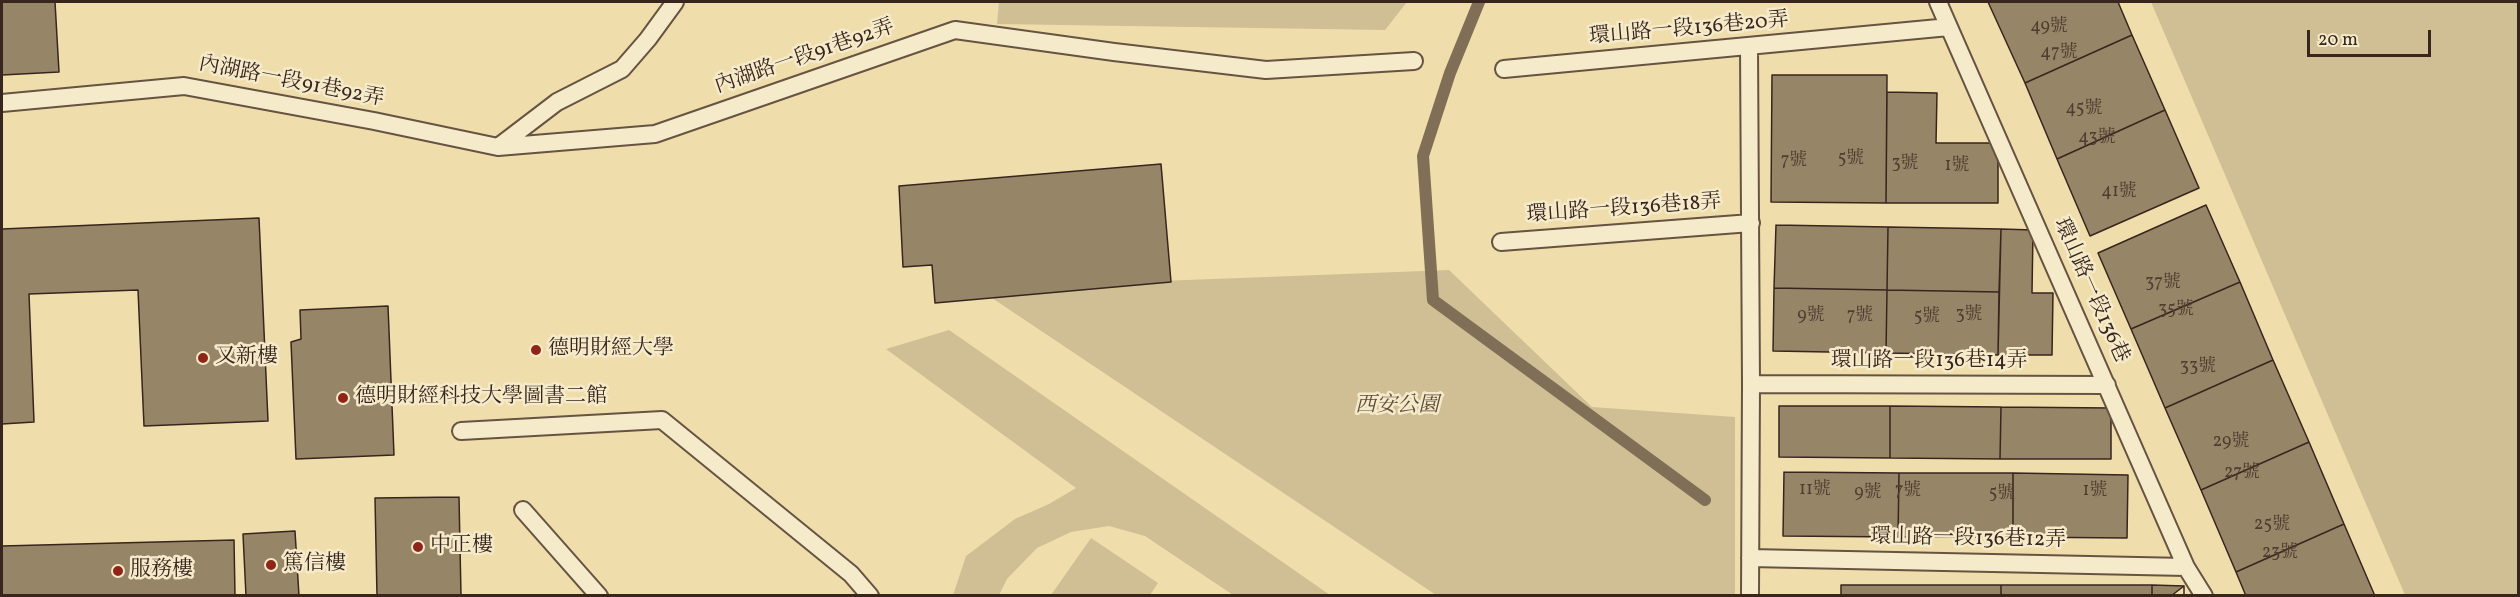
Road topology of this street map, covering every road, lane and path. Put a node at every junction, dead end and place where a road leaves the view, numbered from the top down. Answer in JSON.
{"nodes":[{"id":1,"x":675,"y":2,"type":"edge"},
{"id":2,"x":1938,"y":2,"type":"edge"},
{"id":3,"x":1949,"y":27,"type":"junction"},
{"id":4,"x":1749,"y":47,"type":"junction"},
{"id":5,"x":1414,"y":61,"type":"dead end"},
{"id":6,"x":1504,"y":69,"type":"dead end"},
{"id":7,"x":2,"y":103,"type":"edge"},
{"id":8,"x":498,"y":147,"type":"junction"},
{"id":9,"x":1750,"y":223,"type":"junction"},
{"id":10,"x":1501,"y":242,"type":"dead end"},
{"id":11,"x":1751,"y":384,"type":"junction"},
{"id":12,"x":2107,"y":385,"type":"junction"},
{"id":13,"x":461,"y":430,"type":"dead end"},
{"id":14,"x":523,"y":510,"type":"dead end"},
{"id":15,"x":1750,"y":558,"type":"junction"},
{"id":16,"x":2186,"y":567,"type":"junction"},
{"id":17,"x":599,"y":596,"type":"edge"},
{"id":18,"x":870,"y":596,"type":"edge"},
{"id":19,"x":1750,"y":596,"type":"edge"},
{"id":20,"x":2204,"y":596,"type":"edge"}],
"edges":[{"from":1,"to":8,"type":"lane"},
{"from":2,"to":3,"type":"lane","name":"環山路一段136巷"},
{"from":3,"to":4,"type":"lane","name":"環山路一段136巷20弄"},
{"from":3,"to":12,"type":"lane","name":"環山路一段136巷"},
{"from":4,"to":6,"type":"lane","name":"環山路一段136巷20弄"},
{"from":4,"to":9,"type":"lane"},
{"from":5,"to":8,"type":"lane","name":"內湖路一段91巷92弄"},
{"from":7,"to":8,"type":"lane","name":"內湖路一段91巷92弄"},
{"from":9,"to":10,"type":"lane","name":"環山路一段136巷18弄"},
{"from":9,"to":11,"type":"lane"},
{"from":11,"to":12,"type":"lane","name":"環山路一段136巷14弄"},
{"from":11,"to":15,"type":"lane"},
{"from":12,"to":16,"type":"lane","name":"環山路一段136巷"},
{"from":13,"to":18,"type":"lane"},
{"from":14,"to":17,"type":"lane"},
{"from":15,"to":16,"type":"lane","name":"環山路一段136巷12弄"},
{"from":15,"to":19,"type":"lane"},
{"from":16,"to":20,"type":"lane","name":"環山路一段136巷"}]}
